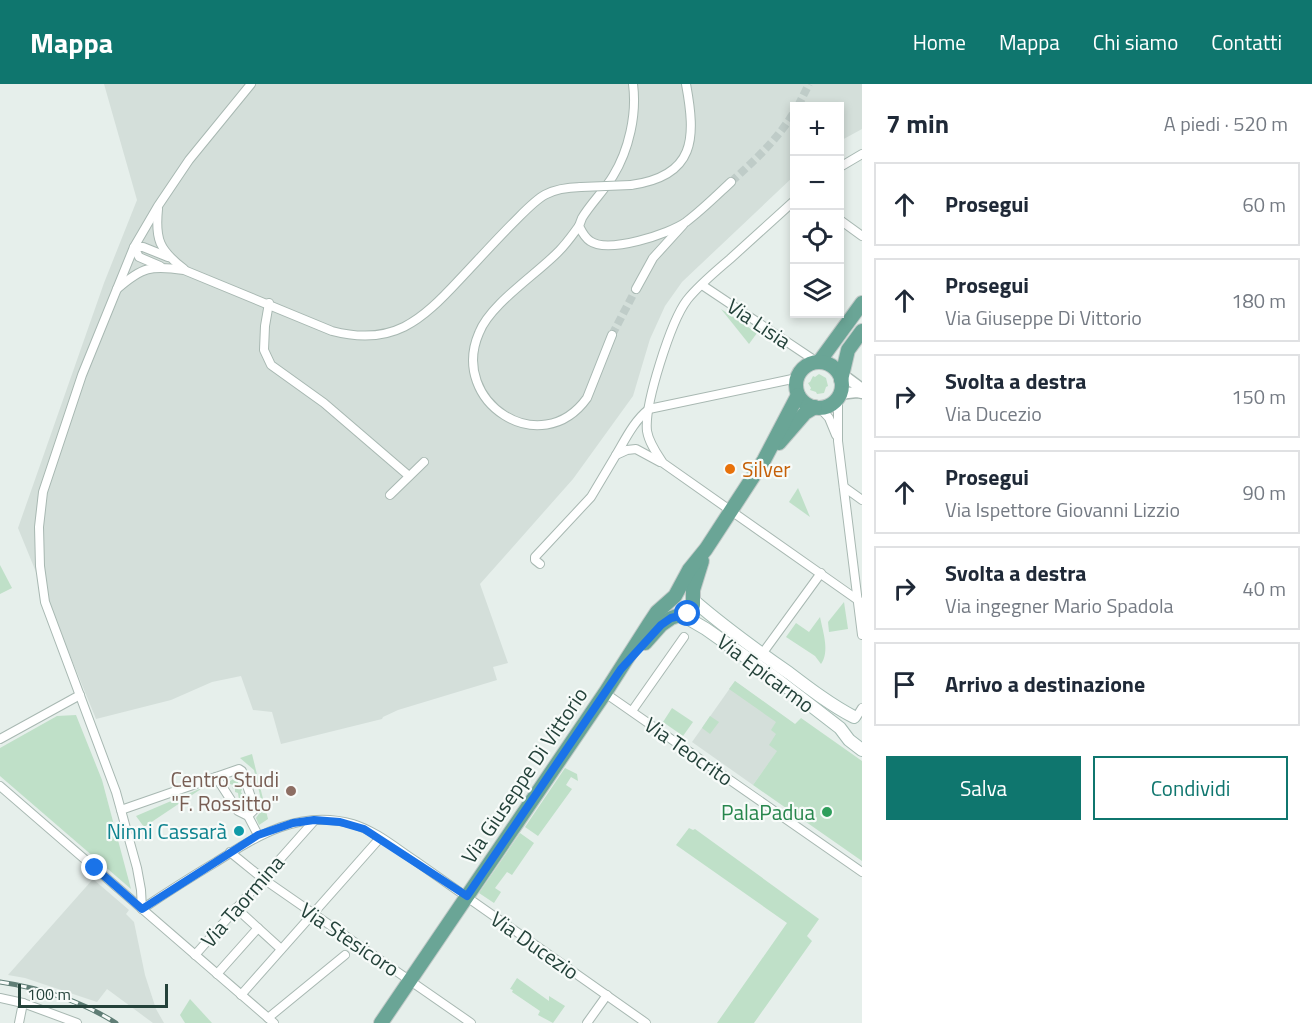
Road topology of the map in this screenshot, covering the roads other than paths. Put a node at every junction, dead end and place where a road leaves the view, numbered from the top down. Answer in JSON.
{"nodes":[{"id":1,"x":251,"y":84,"type":"edge"},
{"id":2,"x":633,"y":84,"type":"edge"},
{"id":3,"x":686,"y":84,"type":"edge"},
{"id":4,"x":862,"y":154,"type":"edge"},
{"id":5,"x":844,"y":165,"type":"edge"},
{"id":6,"x":731,"y":182,"type":"tunnel mouth"},
{"id":7,"x":158,"y":206,"type":"junction"},
{"id":8,"x":790,"y":206,"type":"edge"},
{"id":9,"x":685,"y":223,"type":"junction"},
{"id":10,"x":844,"y":223,"type":"edge"},
{"id":11,"x":579,"y":226,"type":"junction"},
{"id":12,"x":862,"y":236,"type":"edge"},
{"id":13,"x":134,"y":247,"type":"junction"},
{"id":14,"x":169,"y":257,"type":"junction"},
{"id":15,"x":162,"y":267,"type":"junction"},
{"id":16,"x":184,"y":270,"type":"junction"},
{"id":17,"x":702,"y":285,"type":"junction"},
{"id":18,"x":636,"y":289,"type":"tunnel mouth"},
{"id":19,"x":115,"y":291,"type":"junction"},
{"id":20,"x":269,"y":303,"type":"junction"},
{"id":21,"x":862,"y":303,"type":"edge"},
{"id":22,"x":862,"y":331,"type":"edge"},
{"id":23,"x":612,"y":335,"type":"tunnel mouth"},
{"id":24,"x":818,"y":362,"type":"junction"},
{"id":25,"x":839,"y":374,"type":"junction"},
{"id":26,"x":797,"y":378,"type":"junction"},
{"id":27,"x":862,"y":388,"type":"edge"},
{"id":28,"x":862,"y":393,"type":"edge"},
{"id":29,"x":798,"y":395,"type":"junction"},
{"id":30,"x":839,"y":395,"type":"junction"},
{"id":31,"x":817,"y":407,"type":"junction"},
{"id":32,"x":649,"y":409,"type":"junction"},
{"id":33,"x":838,"y":441,"type":"junction"},
{"id":34,"x":616,"y":455,"type":"junction"},
{"id":35,"x":764,"y":460,"type":"junction"},
{"id":36,"x":423,"y":462,"type":"dead end"},
{"id":37,"x":663,"y":463,"type":"junction"},
{"id":38,"x":409,"y":476,"type":"junction"},
{"id":39,"x":844,"y":487,"type":"junction"},
{"id":40,"x":390,"y":495,"type":"dead end"},
{"id":41,"x":862,"y":500,"type":"edge"},
{"id":42,"x":732,"y":510,"type":"junction"},
{"id":43,"x":706,"y":549,"type":"junction"},
{"id":44,"x":540,"y":564,"type":"dead end"},
{"id":45,"x":821,"y":573,"type":"junction"},
{"id":46,"x":674,"y":596,"type":"junction"},
{"id":47,"x":692,"y":599,"type":"junction"},
{"id":48,"x":859,"y":601,"type":"edge"},
{"id":49,"x":682,"y":615,"type":"junction"},
{"id":50,"x":862,"y":635,"type":"edge"},
{"id":51,"x":684,"y":637,"type":"dead end"},
{"id":52,"x":762,"y":654,"type":"junction"},
{"id":53,"x":621,"y":669,"type":"junction"},
{"id":54,"x":605,"y":693,"type":"junction"},
{"id":55,"x":80,"y":695,"type":"junction"},
{"id":56,"x":632,"y":711,"type":"junction"},
{"id":57,"x":859,"y":714,"type":"edge"},
{"id":58,"x":847,"y":735,"type":"junction"},
{"id":59,"x":0,"y":739,"type":"edge"},
{"id":60,"x":862,"y":750,"type":"edge"},
{"id":61,"x":216,"y":777,"type":"junction"},
{"id":62,"x":0,"y":786,"type":"edge"},
{"id":63,"x":122,"y":810,"type":"junction"},
{"id":64,"x":248,"y":816,"type":"junction"},
{"id":65,"x":314,"y":820,"type":"junction"},
{"id":66,"x":258,"y":835,"type":"junction"},
{"id":67,"x":380,"y":838,"type":"junction"},
{"id":68,"x":230,"y":852,"type":"junction"},
{"id":69,"x":862,"y":872,"type":"edge"},
{"id":70,"x":262,"y":878,"type":"junction"},
{"id":71,"x":467,"y":896,"type":"junction"},
{"id":72,"x":236,"y":908,"type":"junction"},
{"id":73,"x":142,"y":909,"type":"junction"},
{"id":74,"x":312,"y":914,"type":"junction"},
{"id":75,"x":258,"y":928,"type":"junction"},
{"id":76,"x":281,"y":949,"type":"junction"},
{"id":77,"x":195,"y":955,"type":"junction"},
{"id":78,"x":345,"y":955,"type":"dead end"},
{"id":79,"x":217,"y":974,"type":"junction"},
{"id":80,"x":410,"y":980,"type":"junction"},
{"id":81,"x":241,"y":995,"type":"junction"},
{"id":82,"x":607,"y":995,"type":"junction"},
{"id":83,"x":0,"y":998,"type":"edge"},
{"id":84,"x":23,"y":1003,"type":"junction"},
{"id":85,"x":271,"y":1020,"type":"edge"},
{"id":86,"x":19,"y":1023,"type":"edge"},
{"id":87,"x":77,"y":1023,"type":"edge"},
{"id":88,"x":381,"y":1023,"type":"edge"},
{"id":89,"x":471,"y":1023,"type":"edge"},
{"id":90,"x":587,"y":1023,"type":"edge"},
{"id":91,"x":646,"y":1023,"type":"edge"}],
"edges":[{"from":1,"to":7,"type":"street"},
{"from":2,"to":11,"type":"street"},
{"from":3,"to":20,"type":"street","bridge":true},
{"from":4,"to":5,"type":"street"},
{"from":6,"to":9,"type":"street"},
{"from":7,"to":13,"type":"street"},
{"from":7,"to":14,"type":"street"},
{"from":8,"to":17,"type":"street"},
{"from":9,"to":11,"type":"street"},
{"from":9,"to":18,"type":"street"},
{"from":10,"to":12,"type":"street"},
{"from":11,"to":23,"type":"street"},
{"from":13,"to":14,"type":"street"},
{"from":13,"to":15,"type":"street"},
{"from":13,"to":19,"type":"street"},
{"from":14,"to":16,"type":"street"},
{"from":15,"to":16,"type":"street"},
{"from":15,"to":19,"type":"street"},
{"from":16,"to":20,"type":"street"},
{"from":17,"to":24,"type":"street","name":"Via Lisia"},
{"from":17,"to":32,"type":"street"},
{"from":19,"to":55,"type":"street"},
{"from":20,"to":38,"type":"street"},
{"from":21,"to":24,"type":"main road"},
{"from":22,"to":25,"type":"main road"},
{"from":24,"to":25,"type":"main road"},
{"from":24,"to":26,"type":"main road"},
{"from":25,"to":27,"type":"street"},
{"from":25,"to":30,"type":"main road"},
{"from":26,"to":29,"type":"main road"},
{"from":26,"to":32,"type":"street"},
{"from":28,"to":30,"type":"street"},
{"from":29,"to":31,"type":"main road"},
{"from":29,"to":35,"type":"main road"},
{"from":30,"to":31,"type":"main road"},
{"from":30,"to":33,"type":"street"},
{"from":31,"to":33,"type":"street"},
{"from":31,"to":35,"type":"main road"},
{"from":32,"to":34,"type":"street"},
{"from":32,"to":37,"type":"street"},
{"from":33,"to":39,"type":"street"},
{"from":34,"to":37,"type":"street"},
{"from":34,"to":44,"type":"street"},
{"from":35,"to":42,"type":"main road"},
{"from":36,"to":38,"type":"street"},
{"from":37,"to":42,"type":"street"},
{"from":38,"to":40,"type":"street"},
{"from":39,"to":41,"type":"street"},
{"from":39,"to":48,"type":"street"},
{"from":42,"to":43,"type":"main road"},
{"from":42,"to":45,"type":"street"},
{"from":43,"to":46,"type":"main road"},
{"from":43,"to":47,"type":"main road"},
{"from":45,"to":48,"type":"street"},
{"from":45,"to":52,"type":"street"},
{"from":46,"to":47,"type":"main road"},
{"from":46,"to":49,"type":"main road"},
{"from":46,"to":53,"type":"main road"},
{"from":47,"to":49,"type":"main road"},
{"from":47,"to":52,"type":"main road","name":"Via Epicarmo"},
{"from":48,"to":50,"type":"street"},
{"from":49,"to":53,"type":"main road"},
{"from":49,"to":58,"type":"main road","name":"Via Epicarmo"},
{"from":51,"to":56,"type":"street"},
{"from":52,"to":57,"type":"main road","name":"Via Epicarmo"},
{"from":53,"to":54,"type":"main road","name":"Via Giuseppe Di Vittorio"},
{"from":54,"to":56,"type":"street","name":"Via Teocrito"},
{"from":54,"to":71,"type":"main road","name":"Via Giuseppe Di Vittorio"},
{"from":55,"to":59,"type":"street"},
{"from":55,"to":63,"type":"street"},
{"from":56,"to":69,"type":"street","name":"Via Teocrito"},
{"from":57,"to":58,"type":"main road"},
{"from":58,"to":60,"type":"main road","name":"Via Epicarmo"},
{"from":61,"to":63,"type":"street"},
{"from":61,"to":64,"type":"street"},
{"from":61,"to":64,"type":"street"},
{"from":62,"to":73,"type":"street"},
{"from":63,"to":73,"type":"street"},
{"from":64,"to":66,"type":"street"},
{"from":65,"to":66,"type":"street","name":"Via Ducezio"},
{"from":65,"to":67,"type":"street","name":"Via Ducezio"},
{"from":65,"to":70,"type":"street","name":"Via Taormina"},
{"from":66,"to":68,"type":"street","name":"Via Ducezio"},
{"from":67,"to":71,"type":"street","name":"Via Ducezio"},
{"from":67,"to":74,"type":"street"},
{"from":68,"to":70,"type":"street","name":"Via Stesicoro"},
{"from":68,"to":73,"type":"street","name":"Via Ducezio"},
{"from":70,"to":72,"type":"street","name":"Via Taormina"},
{"from":70,"to":74,"type":"street","name":"Via Stesicoro"},
{"from":71,"to":80,"type":"main road","name":"Via Giuseppe Di Vittorio"},
{"from":71,"to":82,"type":"street","name":"Via Ducezio"},
{"from":72,"to":75,"type":"street"},
{"from":72,"to":77,"type":"street","name":"Via Taormina"},
{"from":73,"to":77,"type":"street"},
{"from":74,"to":76,"type":"street"},
{"from":74,"to":80,"type":"street","name":"Via Stesicoro"},
{"from":75,"to":76,"type":"street"},
{"from":75,"to":79,"type":"street"},
{"from":76,"to":81,"type":"street"},
{"from":77,"to":79,"type":"street"},
{"from":78,"to":85,"type":"street"},
{"from":79,"to":81,"type":"street"},
{"from":80,"to":88,"type":"main road","name":"Via Giuseppe Di Vittorio"},
{"from":80,"to":89,"type":"street","name":"Via Stesicoro"},
{"from":81,"to":85,"type":"street"},
{"from":82,"to":90,"type":"street"},
{"from":82,"to":91,"type":"street","name":"Via Ducezio"},
{"from":83,"to":84,"type":"street"},
{"from":84,"to":86,"type":"street"},
{"from":84,"to":87,"type":"street"}]}
